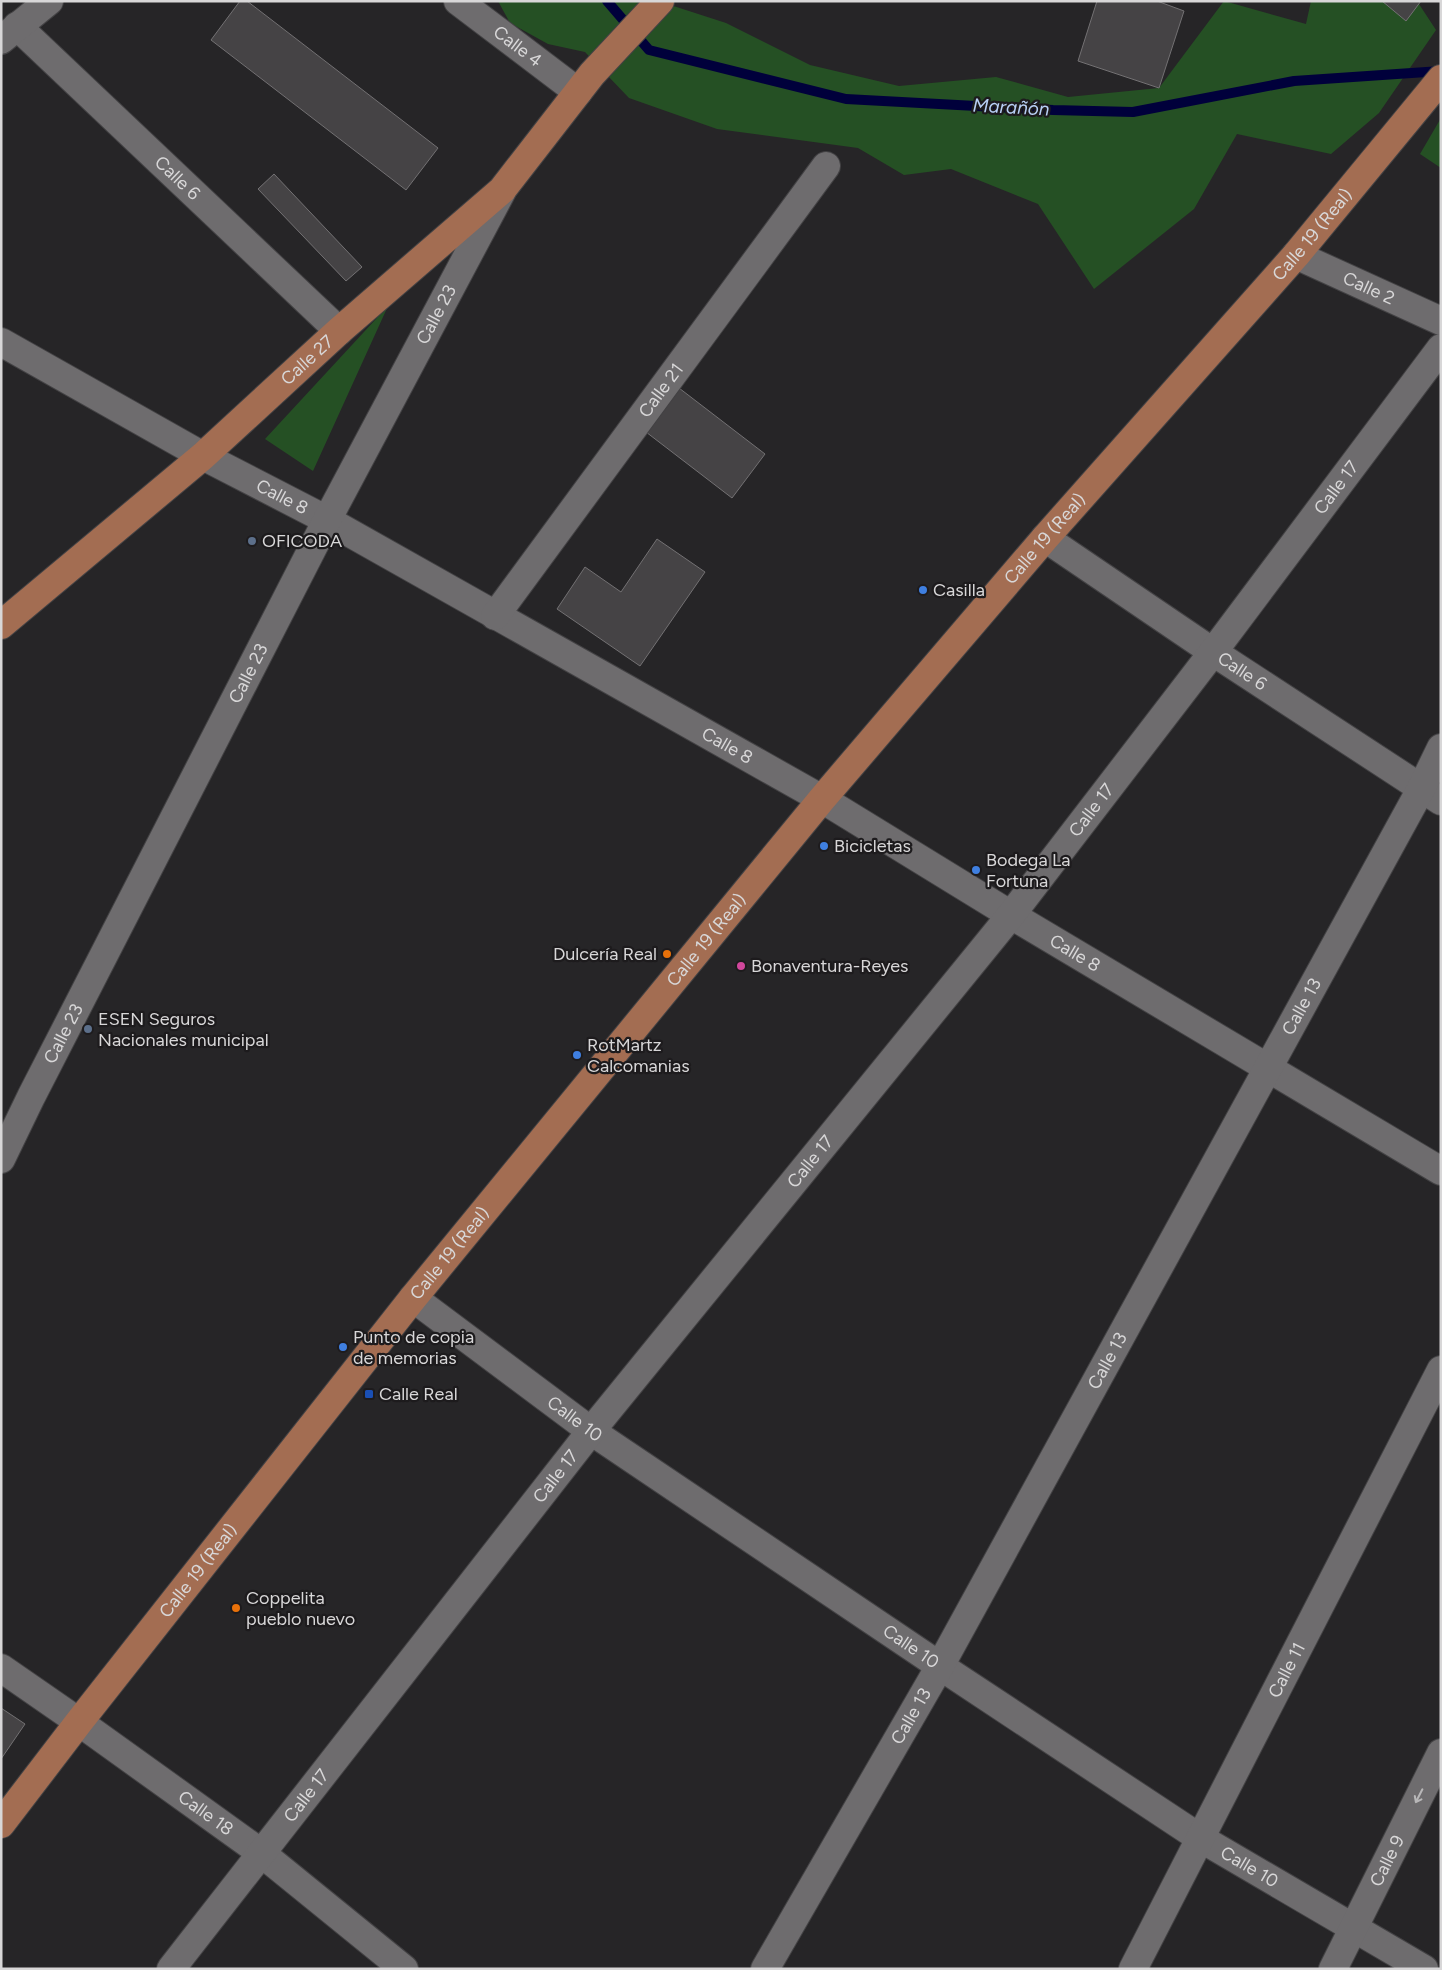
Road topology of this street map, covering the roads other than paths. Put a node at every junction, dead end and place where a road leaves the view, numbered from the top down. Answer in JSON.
{"nodes":[{"id":1,"x":49,"y":1,"type":"edge"},
{"id":2,"x":458,"y":1,"type":"edge"},
{"id":3,"x":660,"y":1,"type":"edge"},
{"id":4,"x":9,"y":33,"type":"edge"},
{"id":5,"x":1441,"y":80,"type":"edge"},
{"id":6,"x":585,"y":83,"type":"junction"},
{"id":7,"x":826,"y":166,"type":"dead end"},
{"id":8,"x":502,"y":190,"type":"junction"},
{"id":9,"x":1296,"y":255,"type":"junction"},
{"id":10,"x":1441,"y":322,"type":"edge"},
{"id":11,"x":339,"y":331,"type":"junction"},
{"id":12,"x":1,"y":342,"type":"edge"},
{"id":13,"x":1441,"y":348,"type":"edge"},
{"id":14,"x":203,"y":456,"type":"junction"},
{"id":15,"x":327,"y":520,"type":"junction"},
{"id":16,"x":1044,"y":538,"type":"junction"},
{"id":17,"x":495,"y":616,"type":"junction"},
{"id":18,"x":1,"y":625,"type":"edge"},
{"id":19,"x":1213,"y":652,"type":"junction"},
{"id":20,"x":1441,"y":748,"type":"edge"},
{"id":21,"x":1431,"y":795,"type":"edge"},
{"id":22,"x":822,"y":799,"type":"junction"},
{"id":23,"x":1012,"y":915,"type":"junction"},
{"id":24,"x":1269,"y":1067,"type":"junction"},
{"id":25,"x":1,"y":1159,"type":"edge"},
{"id":26,"x":1441,"y":1171,"type":"edge"},
{"id":27,"x":413,"y":1298,"type":"junction"},
{"id":28,"x":1441,"y":1370,"type":"edge"},
{"id":29,"x":591,"y":1431,"type":"junction"},
{"id":30,"x":940,"y":1666,"type":"junction"},
{"id":31,"x":1,"y":1668,"type":"edge"},
{"id":32,"x":79,"y":1722,"type":"junction"},
{"id":33,"x":1441,"y":1753,"type":"edge"},
{"id":34,"x":1,"y":1824,"type":"edge"},
{"id":35,"x":1200,"y":1838,"type":"junction"},
{"id":36,"x":260,"y":1852,"type":"junction"},
{"id":37,"x":1353,"y":1928,"type":"junction"},
{"id":38,"x":171,"y":1969,"type":"edge"},
{"id":39,"x":404,"y":1969,"type":"edge"},
{"id":40,"x":765,"y":1969,"type":"edge"},
{"id":41,"x":1134,"y":1969,"type":"edge"},
{"id":42,"x":1333,"y":1969,"type":"edge"},
{"id":43,"x":1424,"y":1969,"type":"edge"}],
"edges":[{"from":1,"to":4,"type":"street"},
{"from":2,"to":6,"type":"street","name":"Calle 4"},
{"from":3,"to":6,"type":"main road","name":"Calle 27"},
{"from":4,"to":11,"type":"street","name":"Calle 6"},
{"from":5,"to":9,"type":"main road","name":"Calle 19 (Real)"},
{"from":6,"to":8,"type":"main road","name":"Calle 27"},
{"from":7,"to":17,"type":"street","name":"Calle 21"},
{"from":8,"to":11,"type":"main road","name":"Calle 27"},
{"from":8,"to":15,"type":"street","name":"Calle 23"},
{"from":9,"to":10,"type":"street","name":"Calle 2"},
{"from":9,"to":16,"type":"main road","name":"Calle 19 (Real)"},
{"from":11,"to":14,"type":"main road","name":"Calle 27"},
{"from":12,"to":14,"type":"street","name":"Calle 8"},
{"from":13,"to":19,"type":"street","name":"Calle 17"},
{"from":14,"to":15,"type":"street","name":"Calle 8"},
{"from":14,"to":18,"type":"main road","name":"Calle 27"},
{"from":15,"to":17,"type":"street","name":"Calle 8"},
{"from":15,"to":25,"type":"street","name":"Calle 23"},
{"from":16,"to":19,"type":"street","name":"Calle 6"},
{"from":16,"to":22,"type":"main road","name":"Calle 19 (Real)"},
{"from":17,"to":22,"type":"street","name":"Calle 8"},
{"from":19,"to":21,"type":"street","name":"Calle 6"},
{"from":19,"to":23,"type":"street","name":"Calle 17"},
{"from":20,"to":21,"type":"street","name":"Calle 13"},
{"from":21,"to":24,"type":"street","name":"Calle 13"},
{"from":22,"to":23,"type":"street","name":"Calle 8"},
{"from":22,"to":27,"type":"main road","name":"Calle 19 (Real)"},
{"from":23,"to":24,"type":"street","name":"Calle 8"},
{"from":23,"to":29,"type":"street","name":"Calle 17"},
{"from":24,"to":26,"type":"street","name":"Calle 8"},
{"from":24,"to":30,"type":"street","name":"Calle 13"},
{"from":27,"to":29,"type":"street","name":"Calle 10"},
{"from":27,"to":32,"type":"main road","name":"Calle 19 (Real)"},
{"from":28,"to":35,"type":"street","name":"Calle 11"},
{"from":29,"to":30,"type":"street","name":"Calle 10"},
{"from":29,"to":36,"type":"street","name":"Calle 17"},
{"from":30,"to":35,"type":"street","name":"Calle 10"},
{"from":30,"to":40,"type":"street","name":"Calle 13"},
{"from":31,"to":32,"type":"street","name":"Calle 18"},
{"from":32,"to":34,"type":"main road","name":"Calle 19 (Real)"},
{"from":32,"to":36,"type":"street","name":"Calle 18"},
{"from":33,"to":37,"type":"street","name":"Calle 9","one_way":true},
{"from":35,"to":37,"type":"street","name":"Calle 10"},
{"from":35,"to":41,"type":"street","name":"Calle 11"},
{"from":36,"to":38,"type":"street","name":"Calle 17"},
{"from":36,"to":39,"type":"street","name":"Calle 18"},
{"from":37,"to":42,"type":"street","name":"Calle 9"},
{"from":37,"to":43,"type":"street","name":"Calle 10"}]}
